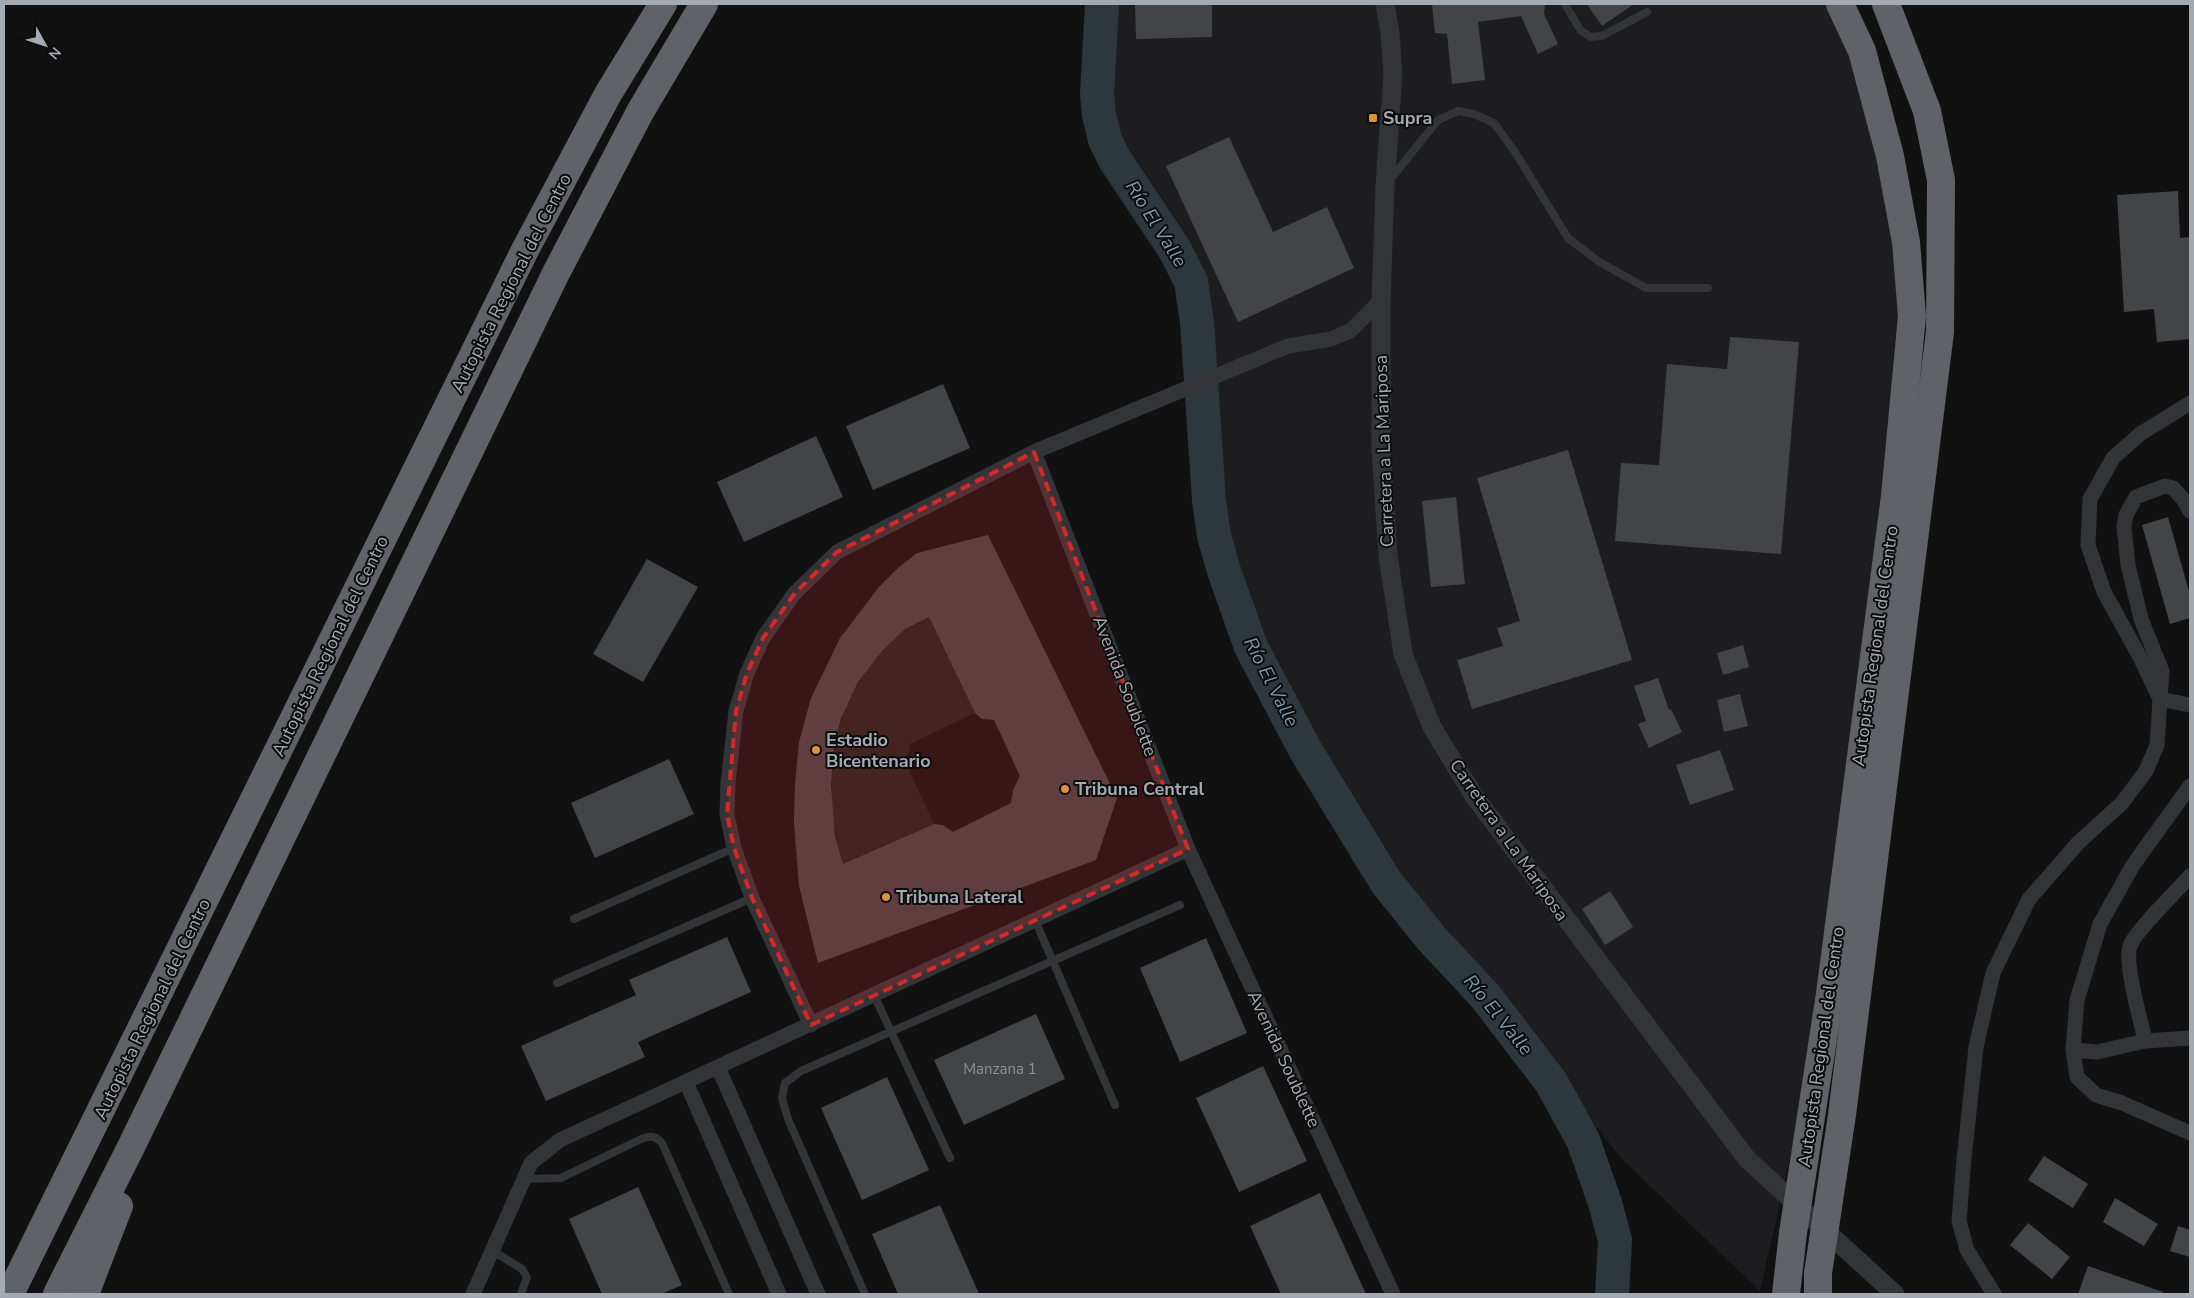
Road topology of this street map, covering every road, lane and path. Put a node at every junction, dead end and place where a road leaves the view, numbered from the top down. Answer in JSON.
{"nodes":[{"id":1,"x":663,"y":4,"type":"edge"},
{"id":2,"x":704,"y":4,"type":"edge"},
{"id":3,"x":1385,"y":4,"type":"edge"},
{"id":4,"x":1565,"y":4,"type":"edge"},
{"id":5,"x":1840,"y":4,"type":"edge"},
{"id":6,"x":1886,"y":4,"type":"edge"},
{"id":7,"x":1647,"y":12,"type":"dead end"},
{"id":8,"x":1384,"y":186,"type":"junction"},
{"id":9,"x":1708,"y":288,"type":"dead end"},
{"id":10,"x":1381,"y":300,"type":"junction"},
{"id":11,"x":2190,"y":403,"type":"edge"},
{"id":12,"x":1034,"y":452,"type":"junction"},
{"id":13,"x":2190,"y":511,"type":"edge"},
{"id":14,"x":2160,"y":699,"type":"junction"},
{"id":15,"x":2190,"y":705,"type":"edge"},
{"id":16,"x":2190,"y":786,"type":"edge"},
{"id":17,"x":734,"y":848,"type":"junction"},
{"id":18,"x":1188,"y":849,"type":"junction"},
{"id":19,"x":2190,"y":876,"type":"edge"},
{"id":20,"x":752,"y":898,"type":"junction"},
{"id":21,"x":1180,"y":905,"type":"dead end"},
{"id":22,"x":574,"y":919,"type":"dead end"},
{"id":23,"x":1034,"y":920,"type":"junction"},
{"id":24,"x":1051,"y":961,"type":"junction"},
{"id":25,"x":557,"y":983,"type":"dead end"},
{"id":26,"x":874,"y":995,"type":"junction"},
{"id":27,"x":810,"y":1025,"type":"junction"},
{"id":28,"x":891,"y":1031,"type":"junction"},
{"id":29,"x":2190,"y":1038,"type":"edge"},
{"id":30,"x":2145,"y":1041,"type":"junction"},
{"id":31,"x":2074,"y":1050,"type":"junction"},
{"id":32,"x":718,"y":1067,"type":"junction"},
{"id":33,"x":686,"y":1082,"type":"junction"},
{"id":34,"x":1114,"y":1106,"type":"dead end"},
{"id":35,"x":2190,"y":1133,"type":"edge"},
{"id":36,"x":131,"y":1147,"type":"junction"},
{"id":37,"x":950,"y":1158,"type":"dead end"},
{"id":38,"x":524,"y":1179,"type":"junction"},
{"id":39,"x":43,"y":1229,"type":"junction"},
{"id":40,"x":493,"y":1251,"type":"junction"},
{"id":41,"x":4,"y":1269,"type":"edge"},
{"id":42,"x":1818,"y":1284,"type":"edge"},
{"id":43,"x":10,"y":1294,"type":"edge"},
{"id":44,"x":57,"y":1294,"type":"edge"},
{"id":45,"x":85,"y":1294,"type":"edge"},
{"id":46,"x":474,"y":1294,"type":"edge"},
{"id":47,"x":521,"y":1294,"type":"edge"},
{"id":48,"x":729,"y":1294,"type":"edge"},
{"id":49,"x":779,"y":1294,"type":"edge"},
{"id":50,"x":818,"y":1294,"type":"edge"},
{"id":51,"x":865,"y":1294,"type":"edge"},
{"id":52,"x":1393,"y":1294,"type":"edge"},
{"id":53,"x":1786,"y":1294,"type":"edge"},
{"id":54,"x":1895,"y":1294,"type":"edge"},
{"id":55,"x":1994,"y":1294,"type":"edge"}],
"edges":[{"from":1,"to":39,"type":"highway","name":"Autopista Regional del Centro"},
{"from":2,"to":36,"type":"highway","name":"Autopista Regional del Centro"},
{"from":3,"to":8,"type":"street","name":"Carretera a La Mariposa"},
{"from":4,"to":7,"type":"lane"},
{"from":5,"to":53,"type":"highway","name":"Autopista Regional del Centro"},
{"from":6,"to":42,"type":"highway","name":"Autopista Regional del Centro"},
{"from":8,"to":9,"type":"lane"},
{"from":8,"to":10,"type":"street","name":"Carretera a La Mariposa"},
{"from":10,"to":12,"type":"street"},
{"from":10,"to":54,"type":"street","name":"Carretera a La Mariposa"},
{"from":11,"to":14,"type":"street"},
{"from":12,"to":17,"type":"street"},
{"from":12,"to":18,"type":"street","name":"Avenida Soublette"},
{"from":13,"to":14,"type":"street"},
{"from":14,"to":15,"type":"street"},
{"from":14,"to":55,"type":"street"},
{"from":16,"to":31,"type":"street"},
{"from":17,"to":20,"type":"street"},
{"from":17,"to":22,"type":"lane"},
{"from":18,"to":23,"type":"street"},
{"from":18,"to":52,"type":"street","name":"Avenida Soublette"},
{"from":19,"to":30,"type":"street"},
{"from":20,"to":25,"type":"lane"},
{"from":20,"to":27,"type":"street"},
{"from":21,"to":24,"type":"lane"},
{"from":23,"to":24,"type":"lane"},
{"from":23,"to":26,"type":"street"},
{"from":24,"to":28,"type":"lane"},
{"from":24,"to":34,"type":"lane"},
{"from":26,"to":27,"type":"street"},
{"from":26,"to":28,"type":"lane"},
{"from":27,"to":32,"type":"street"},
{"from":28,"to":37,"type":"lane"},
{"from":28,"to":51,"type":"lane"},
{"from":29,"to":30,"type":"street"},
{"from":30,"to":31,"type":"street"},
{"from":31,"to":35,"type":"street"},
{"from":32,"to":33,"type":"street"},
{"from":32,"to":50,"type":"street"},
{"from":33,"to":38,"type":"street"},
{"from":33,"to":49,"type":"street"},
{"from":36,"to":44,"type":"highway","name":"Autopista Regional del Centro"},
{"from":36,"to":45,"type":"highway"},
{"from":38,"to":40,"type":"street"},
{"from":38,"to":48,"type":"lane"},
{"from":39,"to":41,"type":"highway"},
{"from":39,"to":43,"type":"highway","name":"Autopista Regional del Centro"},
{"from":40,"to":46,"type":"street"},
{"from":40,"to":47,"type":"lane"}]}
